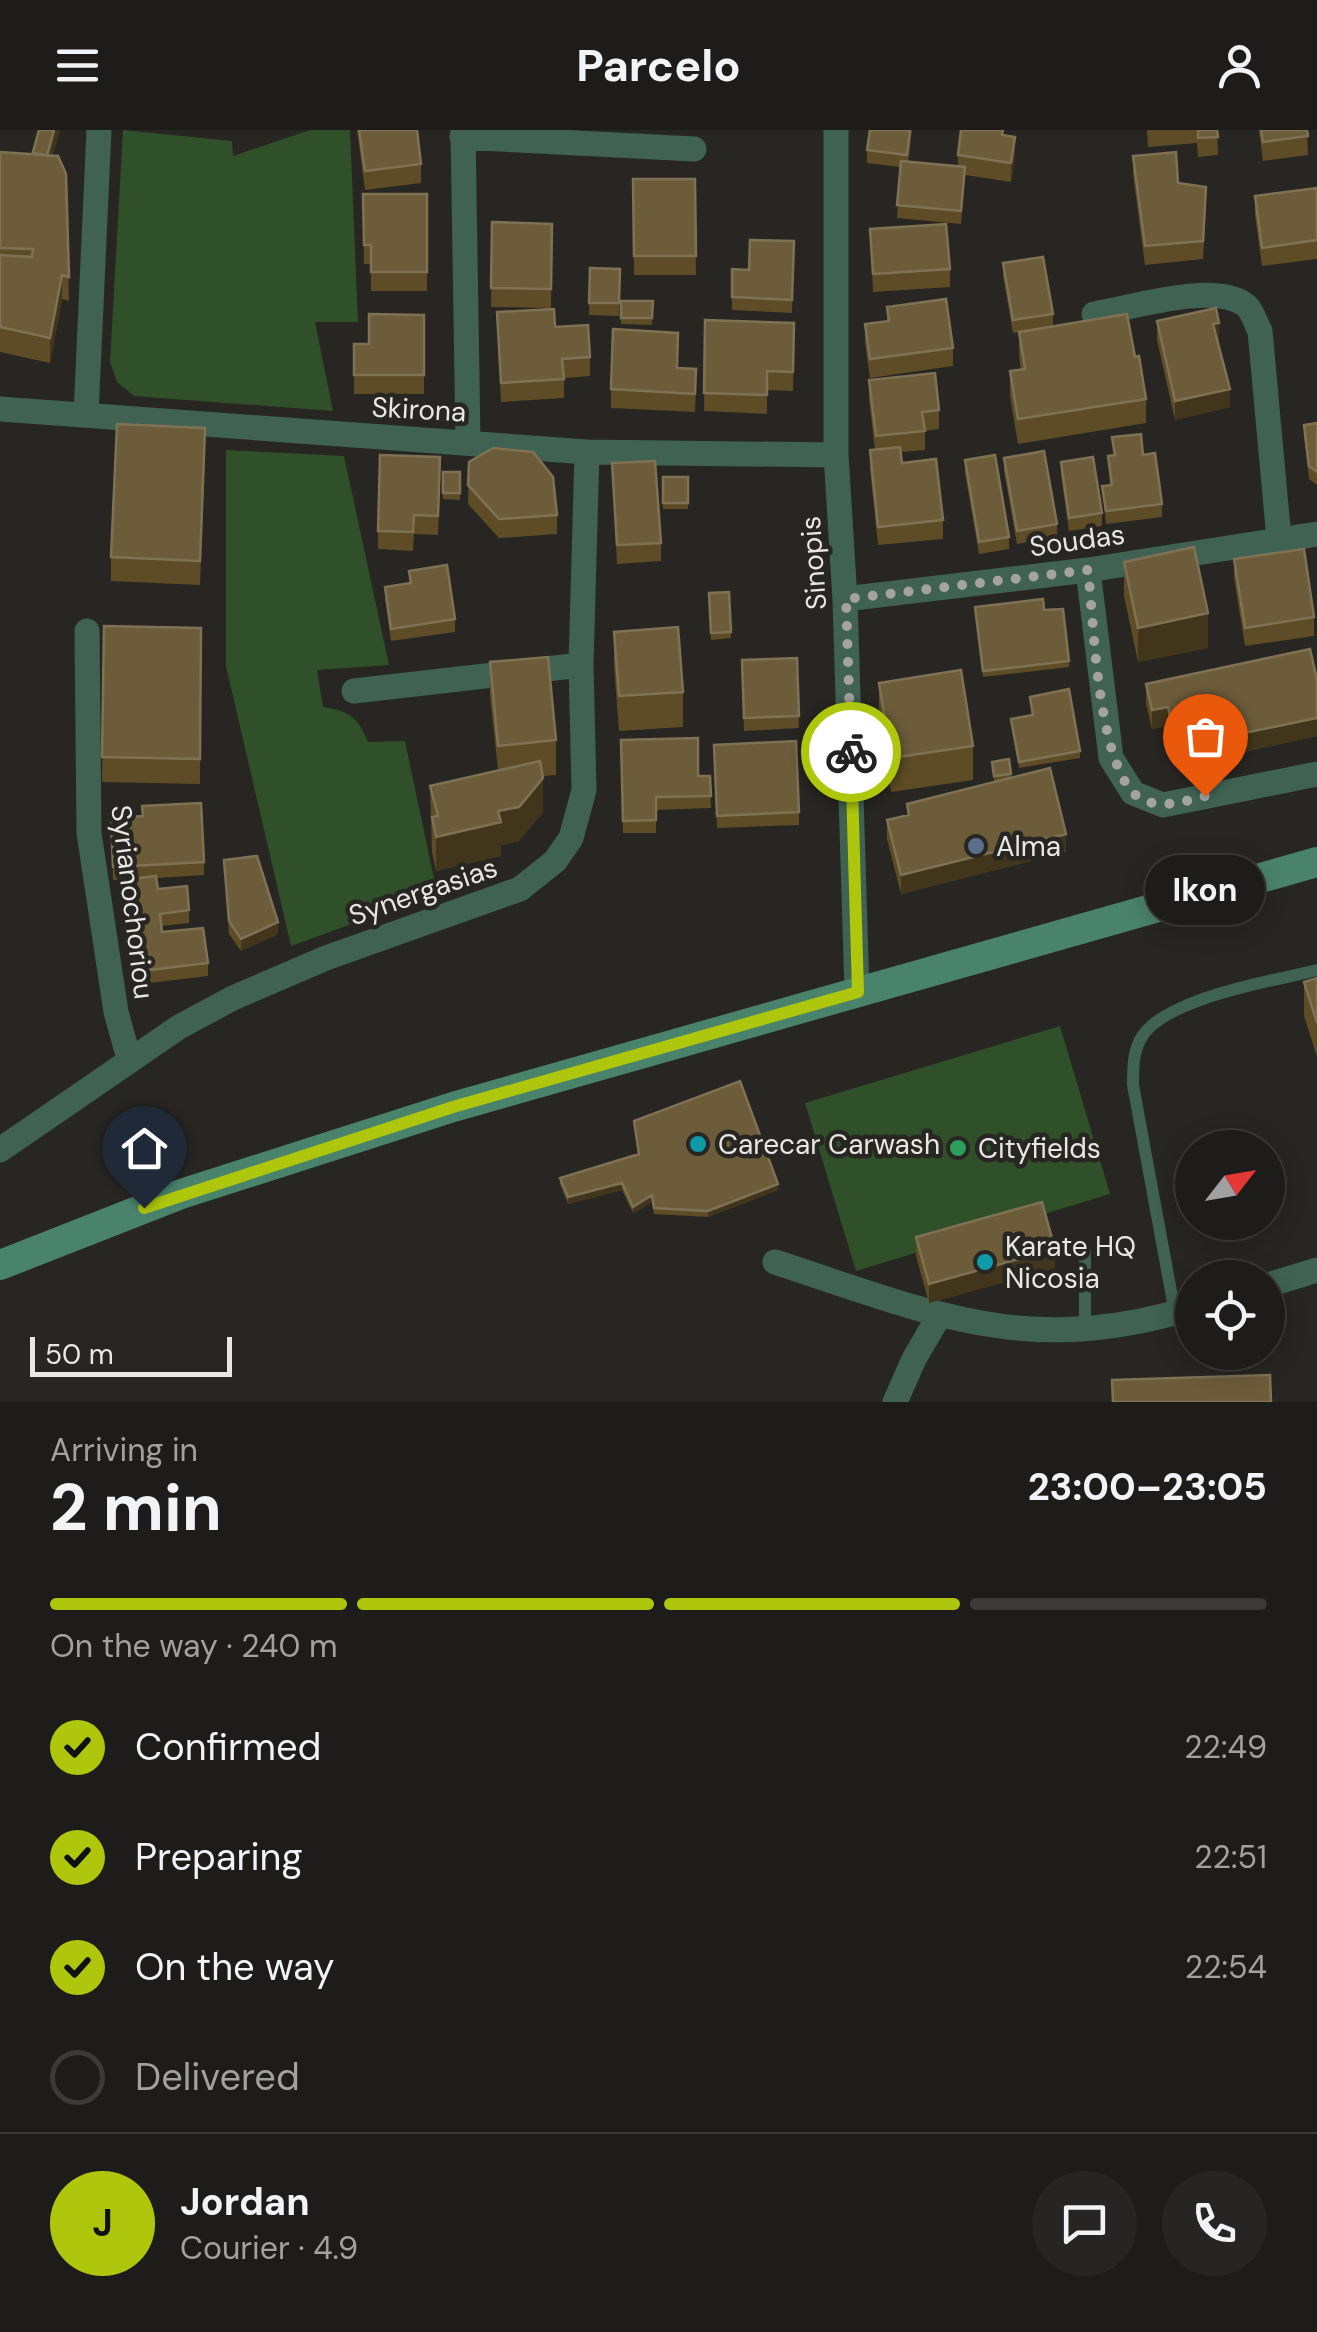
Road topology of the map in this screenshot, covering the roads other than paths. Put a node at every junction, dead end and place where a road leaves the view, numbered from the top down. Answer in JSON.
{"nodes":[{"id":1,"x":99,"y":130,"type":"edge"},
{"id":2,"x":836,"y":130,"type":"edge"},
{"id":3,"x":462,"y":133,"type":"edge"},
{"id":4,"x":694,"y":149,"type":"dead end"},
{"id":5,"x":1094,"y":314,"type":"dead end"},
{"id":6,"x":0,"y":408,"type":"edge"},
{"id":7,"x":86,"y":415,"type":"junction"},
{"id":8,"x":468,"y":441,"type":"junction"},
{"id":9,"x":588,"y":452,"type":"junction"},
{"id":10,"x":836,"y":455,"type":"junction"},
{"id":11,"x":1317,"y":534,"type":"edge"},
{"id":12,"x":1279,"y":539,"type":"junction"},
{"id":13,"x":1088,"y":570,"type":"junction"},
{"id":14,"x":846,"y":599,"type":"junction"},
{"id":15,"x":88,"y":631,"type":"dead end"},
{"id":16,"x":581,"y":665,"type":"junction"},
{"id":17,"x":354,"y":692,"type":"dead end"},
{"id":18,"x":1317,"y":774,"type":"edge"},
{"id":19,"x":1317,"y":862,"type":"edge"},
{"id":20,"x":1317,"y":970,"type":"edge"},
{"id":21,"x":858,"y":992,"type":"junction"},
{"id":22,"x":129,"y":1059,"type":"junction"},
{"id":23,"x":0,"y":1150,"type":"edge"},
{"id":24,"x":1085,"y":1250,"type":"dead end"},
{"id":25,"x":776,"y":1262,"type":"dead end"},
{"id":26,"x":0,"y":1264,"type":"edge"},
{"id":27,"x":1175,"y":1270,"type":"edge"},
{"id":28,"x":1317,"y":1270,"type":"edge"},
{"id":29,"x":1285,"y":1280,"type":"edge"},
{"id":30,"x":1175,"y":1312,"type":"edge"},
{"id":31,"x":939,"y":1316,"type":"junction"},
{"id":32,"x":1085,"y":1332,"type":"junction"},
{"id":33,"x":895,"y":1402,"type":"edge"}],
"edges":[{"from":1,"to":7,"type":"street"},
{"from":2,"to":10,"type":"street","name":"Sinopis"},
{"from":3,"to":4,"type":"street"},
{"from":3,"to":8,"type":"street"},
{"from":5,"to":12,"type":"street"},
{"from":6,"to":7,"type":"street","name":"Skirona"},
{"from":7,"to":8,"type":"street","name":"Skirona"},
{"from":8,"to":9,"type":"street","name":"Skirona"},
{"from":9,"to":10,"type":"street","name":"Skirona"},
{"from":9,"to":16,"type":"street","name":"Synergasias"},
{"from":10,"to":14,"type":"street","name":"Sinopis"},
{"from":11,"to":12,"type":"street","name":"Soudas"},
{"from":12,"to":13,"type":"street","name":"Soudas"},
{"from":13,"to":14,"type":"street","name":"Soudas"},
{"from":13,"to":18,"type":"street"},
{"from":14,"to":21,"type":"street","name":"Sinopis"},
{"from":15,"to":22,"type":"street","name":"Syrianochoriou"},
{"from":16,"to":17,"type":"street"},
{"from":16,"to":22,"type":"street","name":"Synergasias"},
{"from":19,"to":21,"type":"main road"},
{"from":20,"to":27,"type":"lane"},
{"from":21,"to":26,"type":"main road"},
{"from":22,"to":23,"type":"street","name":"Synergasias"},
{"from":24,"to":32,"type":"lane"},
{"from":25,"to":31,"type":"street"},
{"from":28,"to":29,"type":"street"},
{"from":30,"to":32,"type":"street"},
{"from":31,"to":32,"type":"street"},
{"from":31,"to":33,"type":"street"}]}
